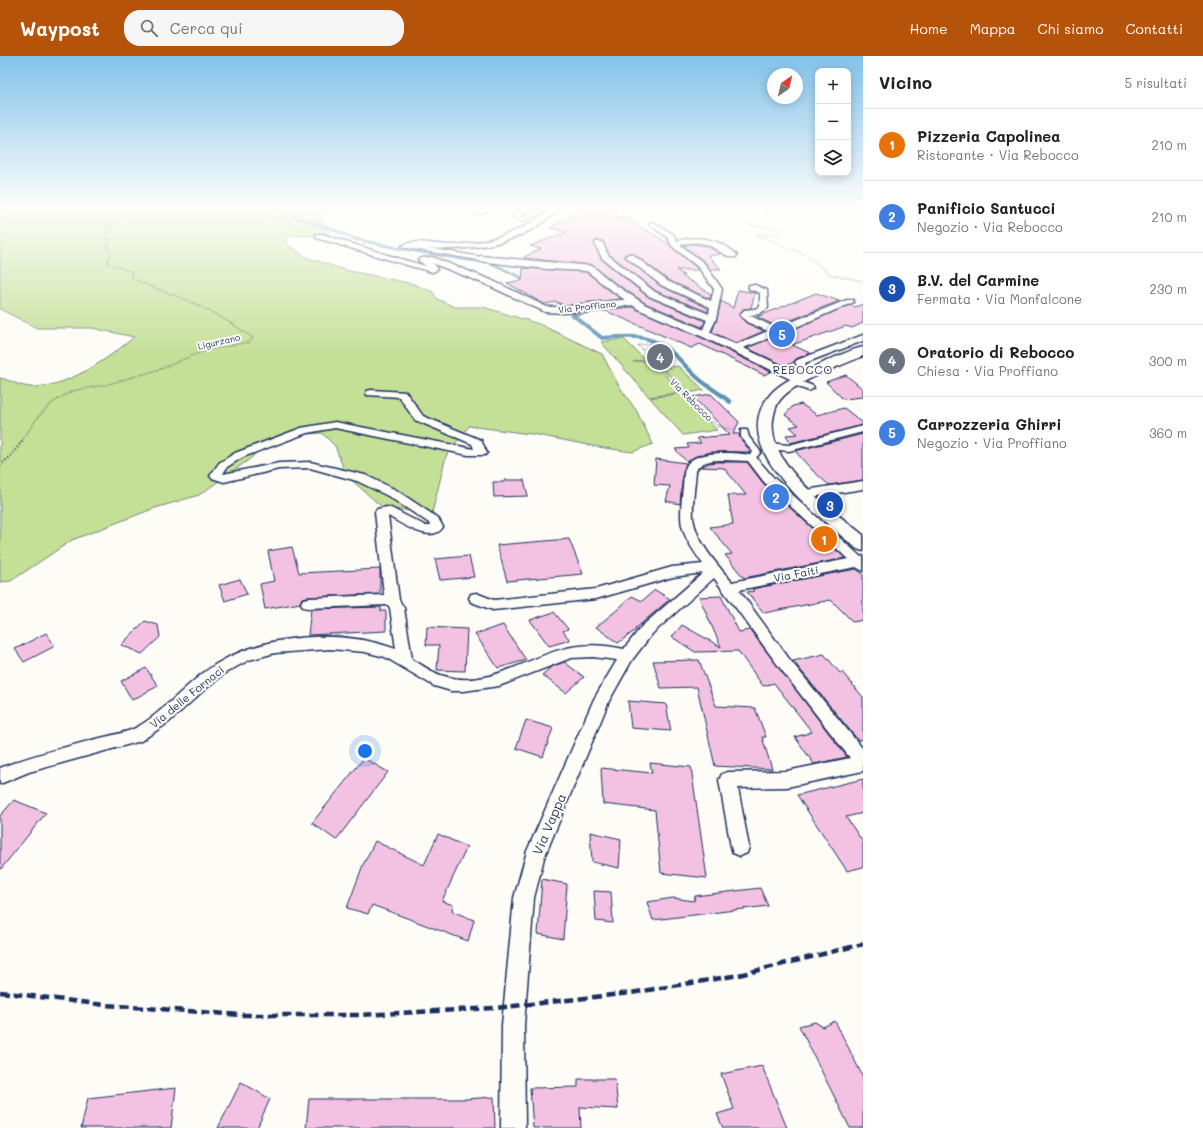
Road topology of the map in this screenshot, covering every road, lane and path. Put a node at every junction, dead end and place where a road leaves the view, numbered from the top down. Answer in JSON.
{"nodes":[{"id":1,"x":110,"y":257,"type":"edge"},
{"id":2,"x":384,"y":257,"type":"edge"},
{"id":3,"x":465,"y":257,"type":"edge"},
{"id":4,"x":606,"y":257,"type":"edge"},
{"id":5,"x":630,"y":257,"type":"edge"},
{"id":6,"x":691,"y":257,"type":"edge"},
{"id":7,"x":810,"y":257,"type":"edge"},
{"id":8,"x":481,"y":260,"type":"joint"},
{"id":9,"x":863,"y":281,"type":"edge"},
{"id":10,"x":752,"y":287,"type":"dead end"},
{"id":11,"x":634,"y":302,"type":"junction"},
{"id":12,"x":850,"y":302,"type":"dead end"},
{"id":13,"x":715,"y":306,"type":"junction"},
{"id":14,"x":712,"y":319,"type":"junction"},
{"id":15,"x":777,"y":332,"type":"junction"},
{"id":16,"x":705,"y":334,"type":"junction"},
{"id":17,"x":863,"y":338,"type":"edge"},
{"id":18,"x":651,"y":344,"type":"dead end"},
{"id":19,"x":842,"y":345,"type":"junction"},
{"id":20,"x":736,"y":348,"type":"junction"},
{"id":21,"x":863,"y":351,"type":"edge"},
{"id":22,"x":803,"y":381,"type":"junction"},
{"id":23,"x":371,"y":392,"type":"dead end"},
{"id":24,"x":742,"y":429,"type":"joint"},
{"id":25,"x":863,"y":429,"type":"edge"},
{"id":26,"x":768,"y":446,"type":"junction"},
{"id":27,"x":751,"y":458,"type":"junction"},
{"id":28,"x":0,"y":465,"type":"edge"},
{"id":29,"x":863,"y":485,"type":"edge"},
{"id":30,"x":806,"y":494,"type":"junction"},
{"id":31,"x":863,"y":544,"type":"edge"},
{"id":32,"x":862,"y":563,"type":"edge"},
{"id":33,"x":712,"y":567,"type":"junction"},
{"id":34,"x":729,"y":587,"type":"junction"},
{"id":35,"x":476,"y":598,"type":"dead end"},
{"id":36,"x":392,"y":600,"type":"junction"},
{"id":37,"x":308,"y":603,"type":"dead end"},
{"id":38,"x":627,"y":656,"type":"junction"},
{"id":39,"x":405,"y":662,"type":"junction"},
{"id":40,"x":863,"y":763,"type":"edge"},
{"id":41,"x":0,"y":776,"type":"edge"},
{"id":42,"x":740,"y":848,"type":"dead end"},
{"id":43,"x":513,"y":1128,"type":"edge"}],
"edges":[{"from":1,"to":28,"type":"path","name":"Ligurzano"},
{"from":2,"to":11,"type":"street","name":"Via Proffiano"},
{"from":3,"to":8,"type":"street","name":"Via Proffiano"},
{"from":4,"to":14,"type":"street"},
{"from":5,"to":13,"type":"street"},
{"from":6,"to":13,"type":"street"},
{"from":7,"to":9,"type":"path"},
{"from":8,"to":11,"type":"street","name":"Via Proffiano"},
{"from":10,"to":15,"type":"street"},
{"from":11,"to":16,"type":"street","name":"Via Proffiano"},
{"from":12,"to":15,"type":"street"},
{"from":13,"to":14,"type":"street"},
{"from":14,"to":16,"type":"street"},
{"from":15,"to":20,"type":"street"},
{"from":16,"to":20,"type":"street","name":"Via Proffiano"},
{"from":17,"to":19,"type":"street"},
{"from":18,"to":24,"type":"path","name":"Via Rebocco"},
{"from":19,"to":21,"type":"street"},
{"from":19,"to":22,"type":"street"},
{"from":20,"to":22,"type":"street","name":"Via Proffiano"},
{"from":21,"to":22,"type":"main road"},
{"from":22,"to":26,"type":"main road"},
{"from":23,"to":36,"type":"street"},
{"from":24,"to":27,"type":"street"},
{"from":25,"to":26,"type":"street"},
{"from":26,"to":30,"type":"main road"},
{"from":27,"to":32,"type":"street"},
{"from":27,"to":33,"type":"street"},
{"from":29,"to":30,"type":"street"},
{"from":30,"to":31,"type":"main road"},
{"from":32,"to":34,"type":"street","name":"Via Faiti"},
{"from":33,"to":34,"type":"street"},
{"from":33,"to":35,"type":"street"},
{"from":33,"to":38,"type":"street","name":"Via Vappa"},
{"from":34,"to":40,"type":"street"},
{"from":36,"to":37,"type":"street"},
{"from":36,"to":39,"type":"street"},
{"from":38,"to":39,"type":"street","name":"Via delle Fornaci"},
{"from":38,"to":43,"type":"street","name":"Via Vappa"},
{"from":39,"to":41,"type":"street","name":"Via delle Fornaci"},
{"from":40,"to":42,"type":"street"}]}
